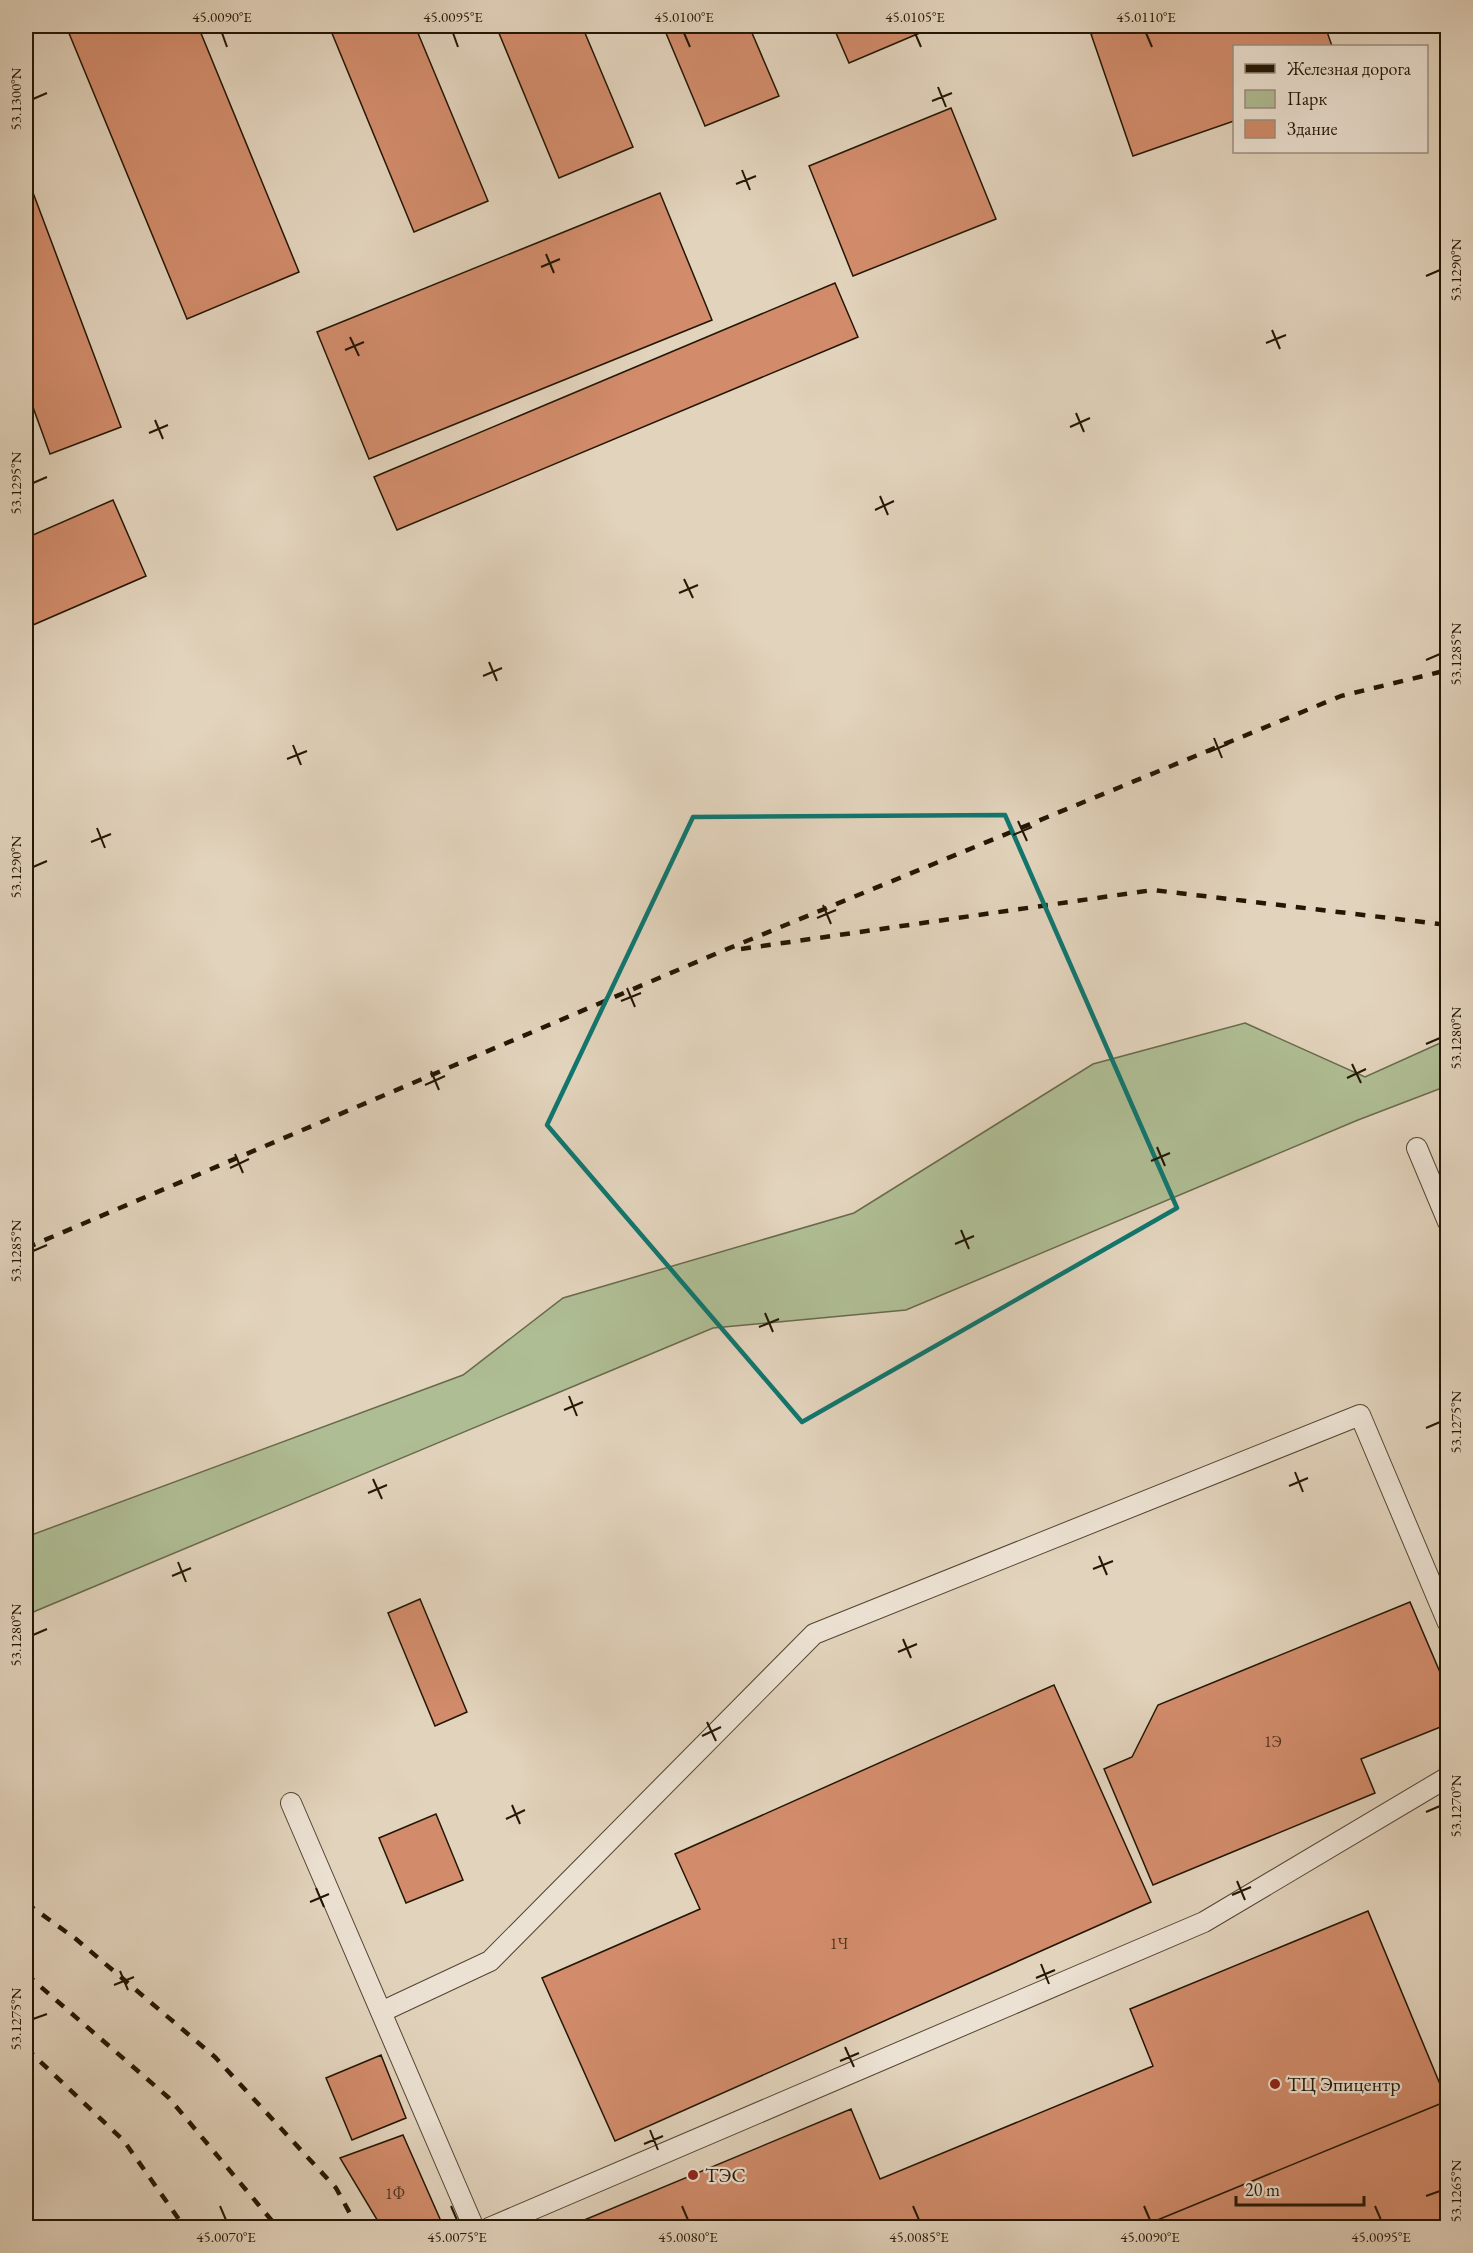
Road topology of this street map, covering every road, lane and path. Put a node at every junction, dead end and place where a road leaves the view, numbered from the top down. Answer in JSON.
{"nodes":[{"id":1,"x":1417,"y":1148,"type":"dead end"},
{"id":2,"x":1448,"y":1221,"type":"edge"},
{"id":3,"x":1448,"y":1623,"type":"edge"},
{"id":4,"x":1448,"y":1777,"type":"edge"},
{"id":5,"x":291,"y":1803,"type":"dead end"},
{"id":6,"x":381,"y":2012,"type":"junction"},
{"id":7,"x":474,"y":2228,"type":"edge"},
{"id":8,"x":489,"y":2228,"type":"edge"}],
"edges":[{"from":1,"to":2,"type":"lane"},
{"from":3,"to":6,"type":"lane"},
{"from":4,"to":8,"type":"lane"},
{"from":5,"to":6,"type":"lane"},
{"from":6,"to":7,"type":"lane"}]}
